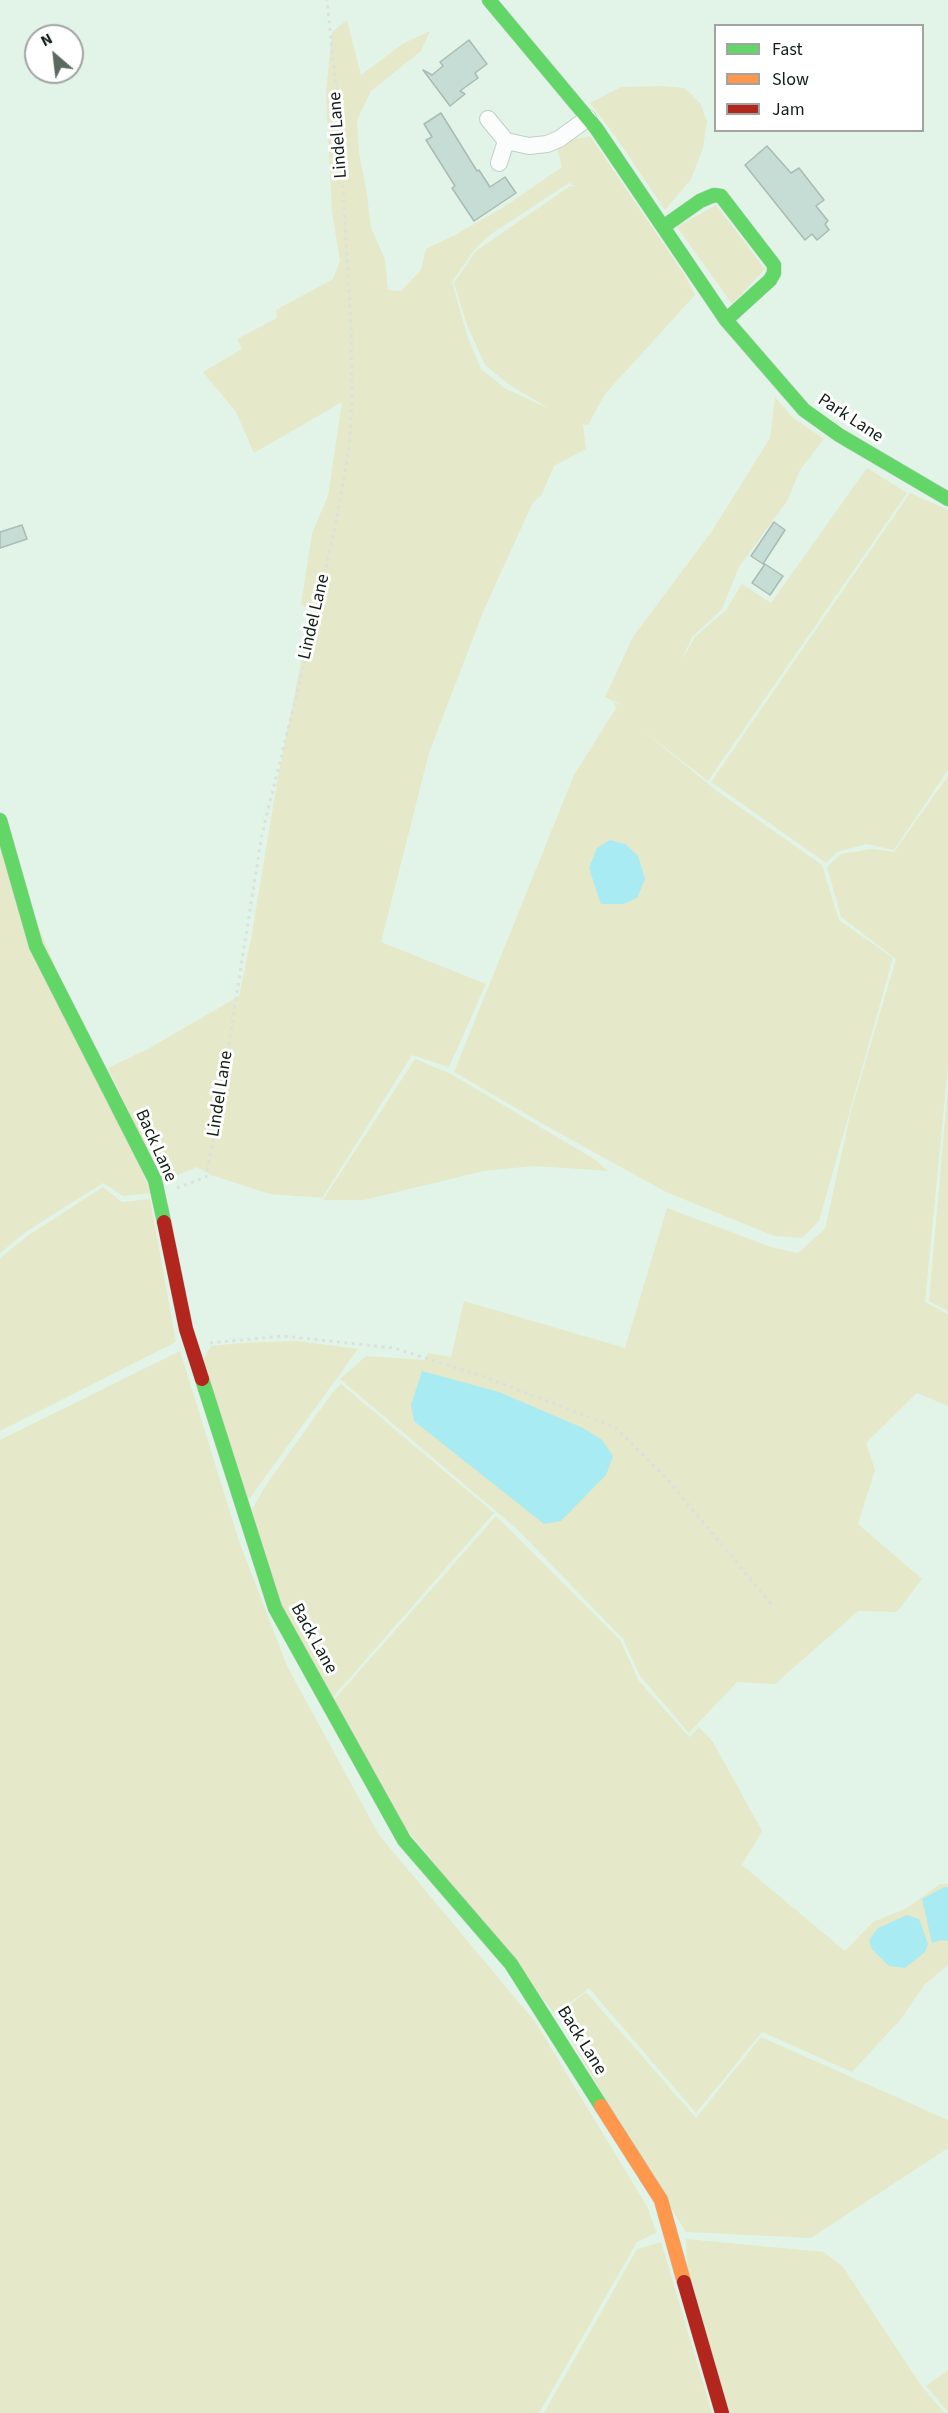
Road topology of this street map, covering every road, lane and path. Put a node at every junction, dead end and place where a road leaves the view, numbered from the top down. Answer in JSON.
{"nodes":[{"id":1,"x":327,"y":0,"type":"edge"},
{"id":2,"x":489,"y":0,"type":"edge"},
{"id":3,"x":588,"y":118,"type":"junction"},
{"id":4,"x":488,"y":119,"type":"dead end"},
{"id":5,"x":506,"y":141,"type":"junction"},
{"id":6,"x":499,"y":163,"type":"dead end"},
{"id":7,"x":663,"y":227,"type":"junction"},
{"id":8,"x":726,"y":320,"type":"junction"},
{"id":9,"x":948,"y":499,"type":"edge"},
{"id":10,"x":0,"y":820,"type":"edge"},
{"id":11,"x":158,"y":1196,"type":"junction"},
{"id":12,"x":191,"y":1344,"type":"junction"},
{"id":13,"x":772,"y":1605,"type":"dead end"},
{"id":14,"x":722,"y":2413,"type":"edge"}],
"edges":[{"from":1,"to":11,"type":"path","name":"Lindel Lane"},
{"from":2,"to":3,"type":"street","name":"Park Lane"},
{"from":3,"to":5,"type":"street"},
{"from":3,"to":7,"type":"street","name":"Park Lane"},
{"from":4,"to":5,"type":"street"},
{"from":5,"to":6,"type":"street"},
{"from":7,"to":8,"type":"street","name":"Park Lane"},
{"from":7,"to":8,"type":"street"},
{"from":8,"to":9,"type":"street","name":"Park Lane"},
{"from":10,"to":11,"type":"street","name":"Back Lane"},
{"from":11,"to":12,"type":"street","name":"Back Lane"},
{"from":12,"to":13,"type":"path"},
{"from":12,"to":14,"type":"street","name":"Back Lane"}]}
